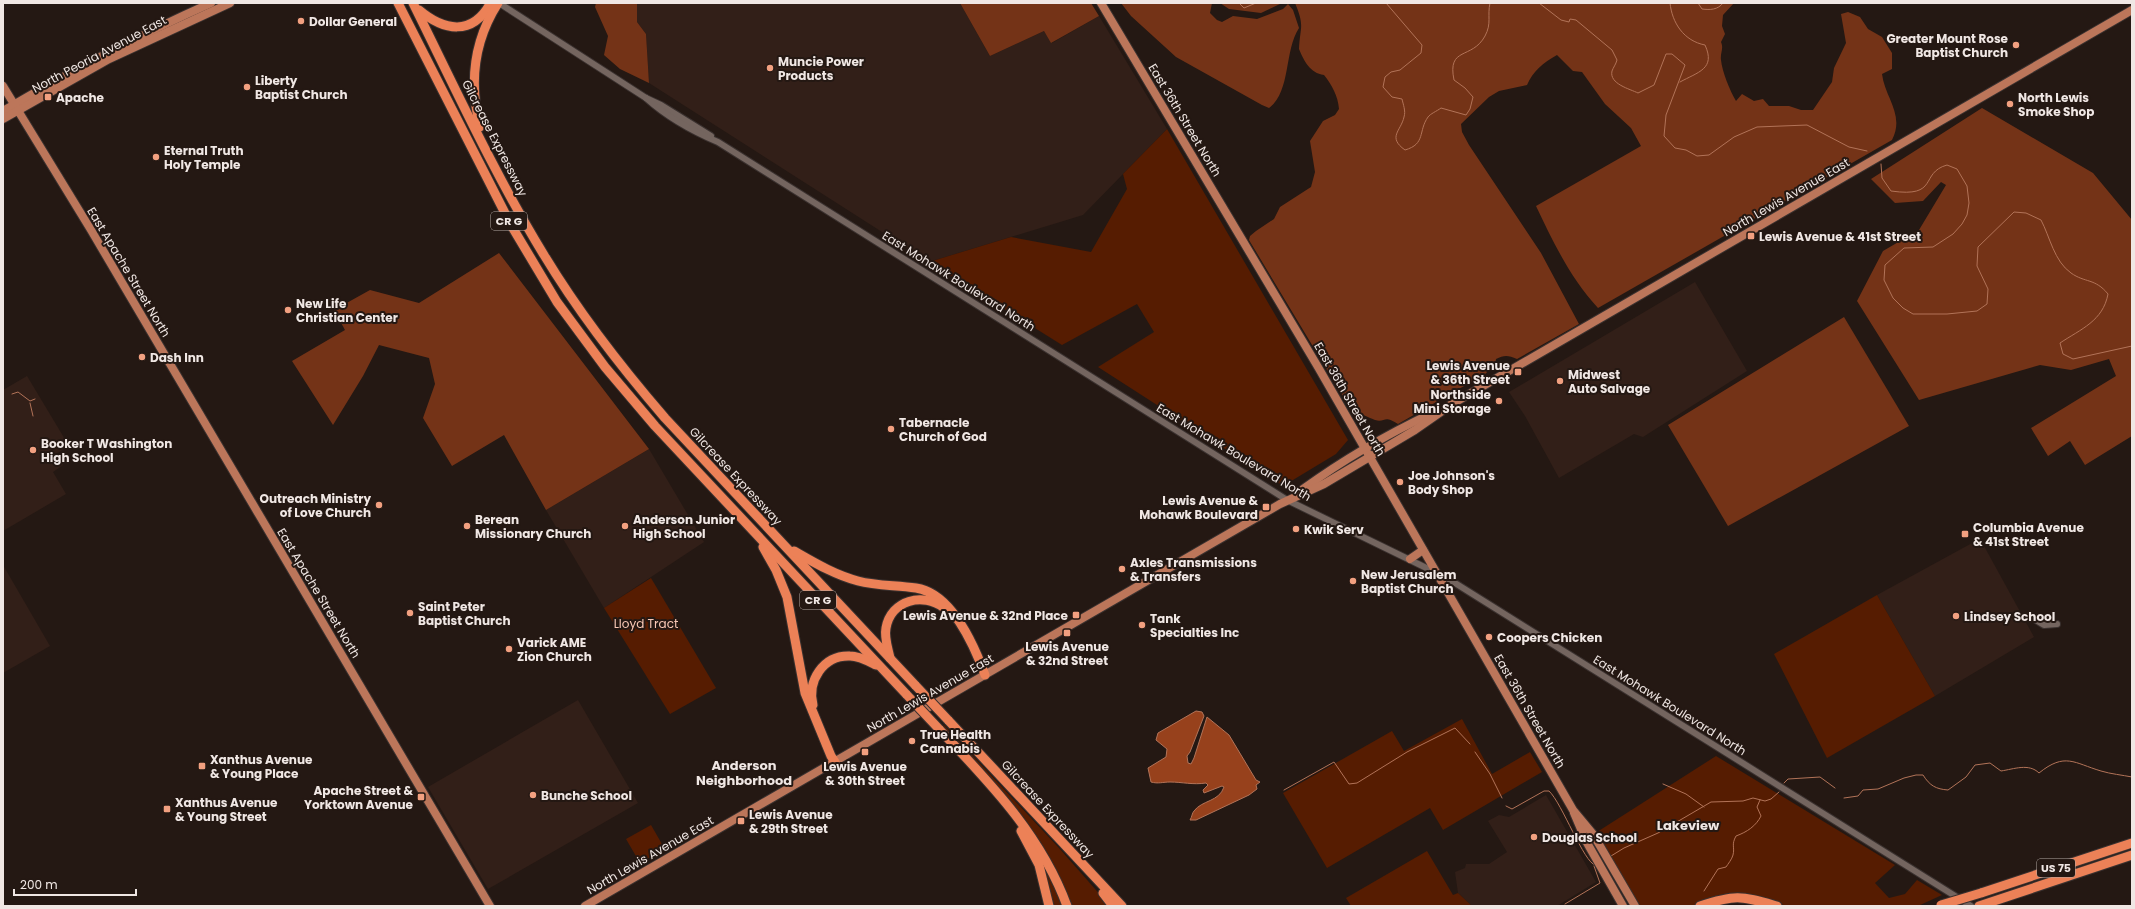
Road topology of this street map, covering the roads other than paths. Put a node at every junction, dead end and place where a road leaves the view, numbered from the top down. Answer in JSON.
{"nodes":[{"id":1,"x":211,"y":3,"type":"edge"},
{"id":2,"x":230,"y":3,"type":"edge"},
{"id":3,"x":398,"y":3,"type":"edge"},
{"id":4,"x":491,"y":3,"type":"edge"},
{"id":5,"x":498,"y":3,"type":"edge"},
{"id":6,"x":1101,"y":3,"type":"edge"},
{"id":7,"x":414,"y":5,"type":"edge"},
{"id":8,"x":2132,"y":10,"type":"edge"},
{"id":9,"x":3,"y":86,"type":"edge"},
{"id":10,"x":16,"y":108,"type":"junction"},
{"id":11,"x":3,"y":111,"type":"edge"},
{"id":12,"x":3,"y":119,"type":"edge"},
{"id":13,"x":484,"y":144,"type":"junction"},
{"id":14,"x":1368,"y":453,"type":"junction"},
{"id":15,"x":1287,"y":500,"type":"junction"},
{"id":16,"x":755,"y":532,"type":"junction"},
{"id":17,"x":786,"y":547,"type":"junction"},
{"id":18,"x":1423,"y":550,"type":"junction"},
{"id":19,"x":1410,"y":559,"type":"junction"},
{"id":20,"x":1436,"y":572,"type":"junction"},
{"id":21,"x":2031,"y":617,"type":"dead end"},
{"id":22,"x":2058,"y":624,"type":"dead end"},
{"id":23,"x":891,"y":660,"type":"junction"},
{"id":24,"x":881,"y":667,"type":"junction"},
{"id":25,"x":985,"y":675,"type":"junction"},
{"id":26,"x":835,"y":762,"type":"junction"},
{"id":27,"x":982,"y":775,"type":"junction"},
{"id":28,"x":1573,"y":810,"type":"junction"},
{"id":29,"x":2132,"y":843,"type":"edge"},
{"id":30,"x":1070,"y":850,"type":"junction"},
{"id":31,"x":2132,"y":855,"type":"edge"},
{"id":32,"x":490,"y":906,"type":"edge"},
{"id":33,"x":585,"y":906,"type":"edge"},
{"id":34,"x":1049,"y":906,"type":"edge"},
{"id":35,"x":1067,"y":906,"type":"edge"},
{"id":36,"x":1113,"y":906,"type":"edge"},
{"id":37,"x":1123,"y":906,"type":"edge"},
{"id":38,"x":1623,"y":906,"type":"edge"},
{"id":39,"x":1635,"y":906,"type":"edge"},
{"id":40,"x":1700,"y":906,"type":"edge"},
{"id":41,"x":1714,"y":906,"type":"edge"},
{"id":42,"x":1754,"y":906,"type":"edge"},
{"id":43,"x":1777,"y":906,"type":"edge"},
{"id":44,"x":1940,"y":906,"type":"edge"},
{"id":45,"x":1971,"y":906,"type":"edge"},
{"id":46,"x":1979,"y":906,"type":"edge"}],
"edges":[{"from":1,"to":10,"type":"main road","name":"North Peoria Avenue East"},
{"from":2,"to":10,"type":"main road","name":"North Peoria Avenue East"},
{"from":3,"to":16,"type":"highway","name":"Gilcrease Expressway","number":"CR G"},
{"from":4,"to":7,"type":"highway"},
{"from":5,"to":13,"type":"highway"},
{"from":5,"to":15,"type":"street","name":"East Mohawk Boulevard North"},
{"from":6,"to":14,"type":"main road","name":"East 36th Street North"},
{"from":7,"to":13,"type":"highway","name":"Gilcrease Expressway","number":"CR G"},
{"from":8,"to":14,"type":"main road","name":"North Lewis Avenue East"},
{"from":9,"to":10,"type":"main road","name":"East Apache Street North"},
{"from":10,"to":11,"type":"main road","name":"North Peoria Avenue East"},
{"from":10,"to":12,"type":"main road","name":"North Peoria Avenue East"},
{"from":10,"to":32,"type":"main road","name":"East Apache Street North"},
{"from":13,"to":17,"type":"highway","name":"Gilcrease Expressway","number":"CR G"},
{"from":14,"to":15,"type":"main road","name":"North Lewis Avenue East"},
{"from":14,"to":18,"type":"main road","name":"East 36th Street North"},
{"from":15,"to":19,"type":"street","name":"East Mohawk Boulevard North"},
{"from":15,"to":25,"type":"main road","name":"North Lewis Avenue East"},
{"from":16,"to":24,"type":"highway","name":"Gilcrease Expressway","number":"CR G"},
{"from":16,"to":26,"type":"highway"},
{"from":17,"to":23,"type":"highway","name":"Gilcrease Expressway","number":"CR G"},
{"from":17,"to":25,"type":"highway"},
{"from":18,"to":19,"type":"main road"},
{"from":18,"to":20,"type":"main road","name":"East 36th Street North"},
{"from":19,"to":20,"type":"street","name":"East Mohawk Boulevard North"},
{"from":20,"to":28,"type":"main road","name":"East 36th Street North"},
{"from":20,"to":45,"type":"street","name":"East Mohawk Boulevard North"},
{"from":21,"to":22,"type":"street"},
{"from":23,"to":25,"type":"highway"},
{"from":23,"to":30,"type":"highway","name":"Gilcrease Expressway","number":"CR G","bridge":true},
{"from":24,"to":26,"type":"highway"},
{"from":24,"to":27,"type":"highway","name":"Gilcrease Expressway","number":"CR G","bridge":true},
{"from":25,"to":26,"type":"main road","name":"North Lewis Avenue East"},
{"from":26,"to":33,"type":"main road","name":"North Lewis Avenue East"},
{"from":27,"to":34,"type":"highway"},
{"from":27,"to":35,"type":"highway","name":"Gilcrease Expressway","number":"CR G"},
{"from":28,"to":38,"type":"main road","name":"East 36th Street North"},
{"from":28,"to":39,"type":"main road","name":"East 36th Street North"},
{"from":29,"to":44,"type":"highway","number":"US 75","bridge":true},
{"from":30,"to":36,"type":"highway"},
{"from":30,"to":37,"type":"highway","name":"Gilcrease Expressway","number":"CR G"},
{"from":31,"to":46,"type":"highway","number":"US 75"},
{"from":40,"to":43,"type":"highway"},
{"from":41,"to":42,"type":"highway"}]}
